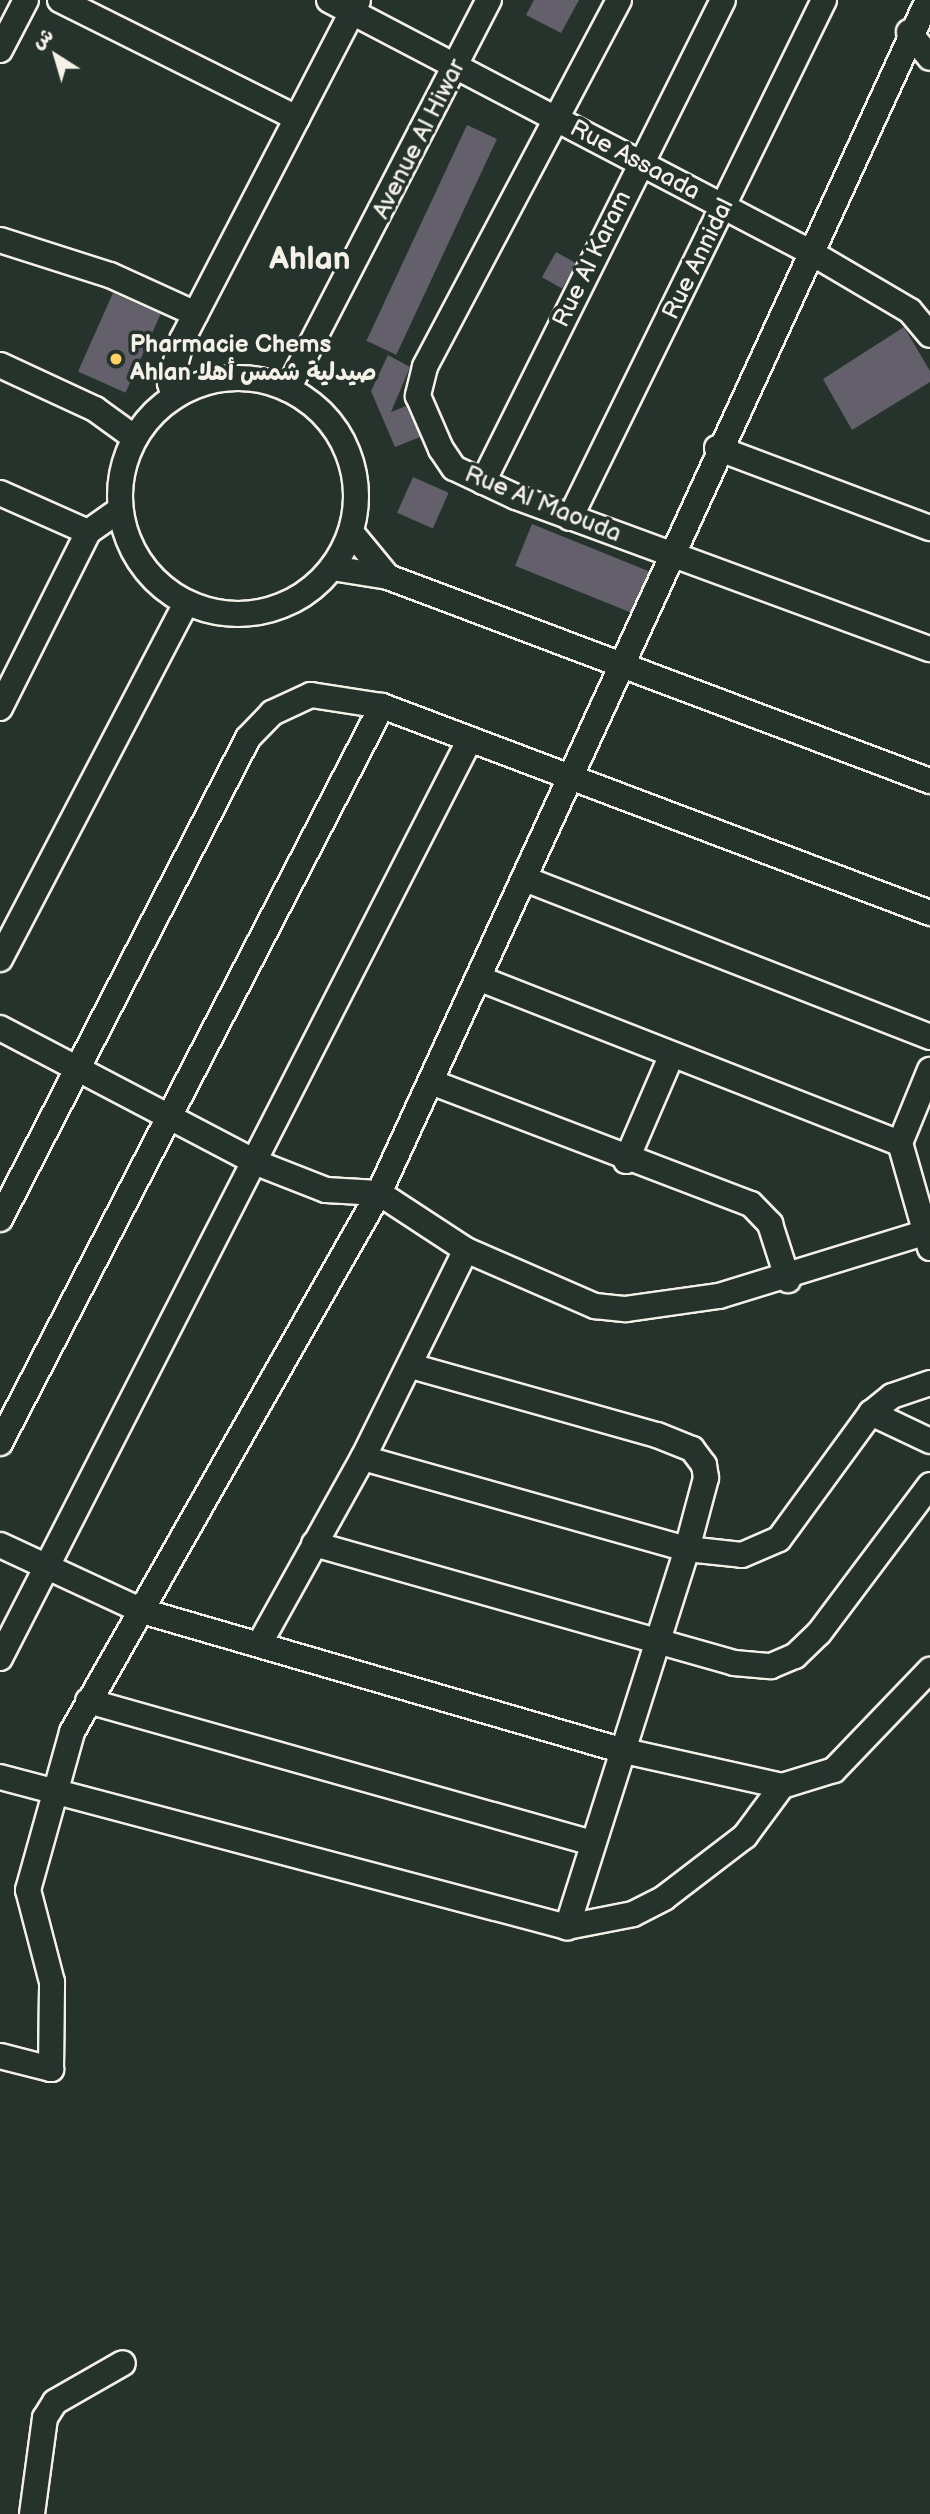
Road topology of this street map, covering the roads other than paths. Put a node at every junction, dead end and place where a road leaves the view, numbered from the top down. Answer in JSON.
{"nodes":[{"id":1,"x":60,"y":0,"type":"edge"},
{"id":2,"x":329,"y":0,"type":"edge"},
{"id":3,"x":489,"y":0,"type":"edge"},
{"id":4,"x":619,"y":0,"type":"edge"},
{"id":5,"x":723,"y":0,"type":"edge"},
{"id":6,"x":824,"y":0,"type":"edge"},
{"id":7,"x":928,"y":0,"type":"edge"},
{"id":8,"x":21,"y":2,"type":"edge"},
{"id":9,"x":355,"y":6,"type":"edge"},
{"id":10,"x":909,"y":32,"type":"junction"},
{"id":11,"x":0,"y":50,"type":"edge"},
{"id":12,"x":930,"y":58,"type":"edge"},
{"id":13,"x":456,"y":66,"type":"junction"},
{"id":14,"x":297,"y":118,"type":"junction"},
{"id":15,"x":556,"y":118,"type":"junction"},
{"id":16,"x":639,"y":163,"type":"junction"},
{"id":17,"x":724,"y":206,"type":"junction"},
{"id":18,"x":0,"y":240,"type":"edge"},
{"id":19,"x":810,"y":252,"type":"junction"},
{"id":20,"x":196,"y":314,"type":"junction"},
{"id":21,"x":930,"y":335,"type":"edge"},
{"id":22,"x":0,"y":365,"type":"edge"},
{"id":23,"x":288,"y":389,"type":"junction"},
{"id":24,"x":164,"y":405,"type":"junction"},
{"id":25,"x":95,"y":409,"type":"junction"},
{"id":26,"x":135,"y":438,"type":"junction"},
{"id":27,"x":717,"y":448,"type":"junction"},
{"id":28,"x":483,"y":482,"type":"junction"},
{"id":29,"x":1,"y":494,"type":"edge"},
{"id":30,"x":120,"y":510,"type":"junction"},
{"id":31,"x":570,"y":518,"type":"junction"},
{"id":32,"x":930,"y":528,"type":"edge"},
{"id":33,"x":88,"y":532,"type":"junction"},
{"id":34,"x":351,"y":532,"type":"junction"},
{"id":35,"x":670,"y":551,"type":"junction"},
{"id":36,"x":332,"y":568,"type":"junction"},
{"id":37,"x":388,"y":577,"type":"junction"},
{"id":38,"x":186,"y":603,"type":"junction"},
{"id":39,"x":930,"y":649,"type":"edge"},
{"id":40,"x":623,"y":666,"type":"junction"},
{"id":41,"x":382,"y":706,"type":"junction"},
{"id":42,"x":0,"y":708,"type":"edge"},
{"id":43,"x":469,"y":741,"type":"junction"},
{"id":44,"x":570,"y":778,"type":"junction"},
{"id":45,"x":930,"y":781,"type":"edge"},
{"id":46,"x":525,"y":878,"type":"junction"},
{"id":47,"x":930,"y":913,"type":"edge"},
{"id":48,"x":0,"y":959,"type":"edge"},
{"id":49,"x":478,"y":978,"type":"junction"},
{"id":50,"x":0,"y":1028,"type":"edge"},
{"id":51,"x":930,"y":1037,"type":"edge"},
{"id":52,"x":671,"y":1054,"type":"junction"},
{"id":53,"x":75,"y":1068,"type":"junction"},
{"id":54,"x":930,"y":1070,"type":"edge"},
{"id":55,"x":431,"y":1082,"type":"junction"},
{"id":56,"x":926,"y":1092,"type":"edge"},
{"id":57,"x":169,"y":1116,"type":"junction"},
{"id":58,"x":900,"y":1143,"type":"junction"},
{"id":59,"x":626,"y":1161,"type":"junction"},
{"id":60,"x":257,"y":1163,"type":"junction"},
{"id":61,"x":379,"y":1193,"type":"junction"},
{"id":62,"x":0,"y":1219,"type":"edge"},
{"id":63,"x":928,"y":1238,"type":"edge"},
{"id":64,"x":466,"y":1250,"type":"junction"},
{"id":65,"x":788,"y":1280,"type":"junction"},
{"id":66,"x":411,"y":1366,"type":"junction"},
{"id":67,"x":930,"y":1382,"type":"edge"},
{"id":68,"x":871,"y":1413,"type":"junction"},
{"id":69,"x":930,"y":1441,"type":"edge"},
{"id":70,"x":0,"y":1443,"type":"edge"},
{"id":71,"x":363,"y":1458,"type":"junction"},
{"id":72,"x":930,"y":1485,"type":"edge"},
{"id":73,"x":314,"y":1544,"type":"junction"},
{"id":74,"x":0,"y":1545,"type":"edge"},
{"id":75,"x":687,"y":1549,"type":"junction"},
{"id":76,"x":48,"y":1573,"type":"junction"},
{"id":77,"x":142,"y":1611,"type":"junction"},
{"id":78,"x":261,"y":1641,"type":"junction"},
{"id":79,"x":658,"y":1643,"type":"junction"},
{"id":80,"x":0,"y":1658,"type":"edge"},
{"id":81,"x":930,"y":1670,"type":"edge"},
{"id":82,"x":88,"y":1701,"type":"junction"},
{"id":83,"x":620,"y":1750,"type":"junction"},
{"id":84,"x":0,"y":1777,"type":"edge"},
{"id":85,"x":782,"y":1786,"type":"junction"},
{"id":86,"x":55,"y":1794,"type":"junction"},
{"id":87,"x":592,"y":1843,"type":"junction"},
{"id":88,"x":567,"y":1927,"type":"junction"},
{"id":89,"x":0,"y":2056,"type":"edge"},
{"id":90,"x":123,"y":2362,"type":"dead end"},
{"id":91,"x":32,"y":2514,"type":"edge"}],
"edges":[{"from":1,"to":14,"type":"street"},
{"from":2,"to":9,"type":"street","name":"Rue Assaada"},
{"from":3,"to":13,"type":"street","name":"Avenue Al Hiwar"},
{"from":4,"to":15,"type":"street","name":"Rue Al Maouda"},
{"from":5,"to":16,"type":"street","name":"Rue Al Karam"},
{"from":6,"to":17,"type":"street","name":"Rue Annidal"},
{"from":7,"to":10,"type":"street"},
{"from":8,"to":11,"type":"street"},
{"from":9,"to":13,"type":"street","name":"Rue Assaada"},
{"from":9,"to":14,"type":"street"},
{"from":10,"to":12,"type":"street"},
{"from":10,"to":19,"type":"street"},
{"from":13,"to":15,"type":"street","name":"Rue Assaada"},
{"from":13,"to":23,"type":"street","name":"Avenue Al Hiwar"},
{"from":14,"to":20,"type":"street"},
{"from":15,"to":16,"type":"street","name":"Rue Assaada"},
{"from":15,"to":28,"type":"street","name":"Rue Al Maouda"},
{"from":16,"to":17,"type":"street","name":"Rue Assaada"},
{"from":16,"to":28,"type":"street","name":"Rue Al Karam"},
{"from":17,"to":19,"type":"street","name":"Rue Assaada"},
{"from":17,"to":31,"type":"street","name":"Rue Annidal"},
{"from":18,"to":20,"type":"street"},
{"from":19,"to":21,"type":"street","name":"Rue Assaada"},
{"from":19,"to":27,"type":"street"},
{"from":20,"to":24,"type":"street"},
{"from":22,"to":25,"type":"street"},
{"from":23,"to":24,"type":"street"},
{"from":23,"to":34,"type":"street"},
{"from":24,"to":25,"type":"street"},
{"from":24,"to":26,"type":"street"},
{"from":25,"to":26,"type":"street"},
{"from":26,"to":30,"type":"street"},
{"from":27,"to":32,"type":"street"},
{"from":27,"to":35,"type":"street"},
{"from":28,"to":31,"type":"street","name":"Rue Al Maouda"},
{"from":29,"to":33,"type":"street"},
{"from":30,"to":33,"type":"street"},
{"from":30,"to":38,"type":"street"},
{"from":31,"to":35,"type":"street","name":"Rue Al Maouda"},
{"from":33,"to":42,"type":"street"},
{"from":34,"to":36,"type":"street"},
{"from":34,"to":37,"type":"street"},
{"from":35,"to":39,"type":"street","name":"Rue Al Maouda"},
{"from":35,"to":40,"type":"street"},
{"from":36,"to":37,"type":"street"},
{"from":36,"to":38,"type":"street"},
{"from":37,"to":40,"type":"street"},
{"from":38,"to":48,"type":"street"},
{"from":40,"to":44,"type":"street"},
{"from":40,"to":45,"type":"street"},
{"from":41,"to":43,"type":"street"},
{"from":41,"to":53,"type":"street"},
{"from":41,"to":57,"type":"street"},
{"from":43,"to":44,"type":"street"},
{"from":43,"to":60,"type":"street"},
{"from":44,"to":46,"type":"street"},
{"from":44,"to":47,"type":"street"},
{"from":46,"to":49,"type":"street"},
{"from":46,"to":51,"type":"street"},
{"from":49,"to":52,"type":"street"},
{"from":49,"to":55,"type":"street"},
{"from":50,"to":53,"type":"street"},
{"from":52,"to":58,"type":"street"},
{"from":52,"to":59,"type":"street"},
{"from":53,"to":57,"type":"street"},
{"from":53,"to":62,"type":"street"},
{"from":54,"to":56,"type":"street"},
{"from":55,"to":59,"type":"street"},
{"from":55,"to":61,"type":"street"},
{"from":56,"to":58,"type":"street"},
{"from":57,"to":60,"type":"street"},
{"from":57,"to":70,"type":"street"},
{"from":58,"to":63,"type":"street"},
{"from":59,"to":65,"type":"street"},
{"from":60,"to":61,"type":"street"},
{"from":60,"to":76,"type":"street"},
{"from":61,"to":64,"type":"street"},
{"from":61,"to":77,"type":"street"},
{"from":63,"to":65,"type":"street"},
{"from":64,"to":65,"type":"street"},
{"from":64,"to":66,"type":"street"},
{"from":66,"to":71,"type":"street"},
{"from":66,"to":75,"type":"street"},
{"from":67,"to":68,"type":"street"},
{"from":68,"to":69,"type":"street"},
{"from":68,"to":75,"type":"street"},
{"from":71,"to":73,"type":"street"},
{"from":71,"to":75,"type":"street"},
{"from":72,"to":79,"type":"street"},
{"from":73,"to":78,"type":"street"},
{"from":73,"to":79,"type":"street"},
{"from":74,"to":76,"type":"street"},
{"from":75,"to":79,"type":"street"},
{"from":76,"to":77,"type":"street"},
{"from":76,"to":80,"type":"street"},
{"from":77,"to":78,"type":"street"},
{"from":77,"to":82,"type":"street"},
{"from":78,"to":83,"type":"street"},
{"from":79,"to":83,"type":"street"},
{"from":81,"to":85,"type":"street"},
{"from":82,"to":86,"type":"street"},
{"from":82,"to":87,"type":"street"},
{"from":83,"to":85,"type":"street"},
{"from":83,"to":87,"type":"street"},
{"from":84,"to":86,"type":"street"},
{"from":85,"to":88,"type":"street"},
{"from":86,"to":88,"type":"street"},
{"from":86,"to":89,"type":"street"},
{"from":87,"to":88,"type":"street"},
{"from":90,"to":91,"type":"street"}]}
